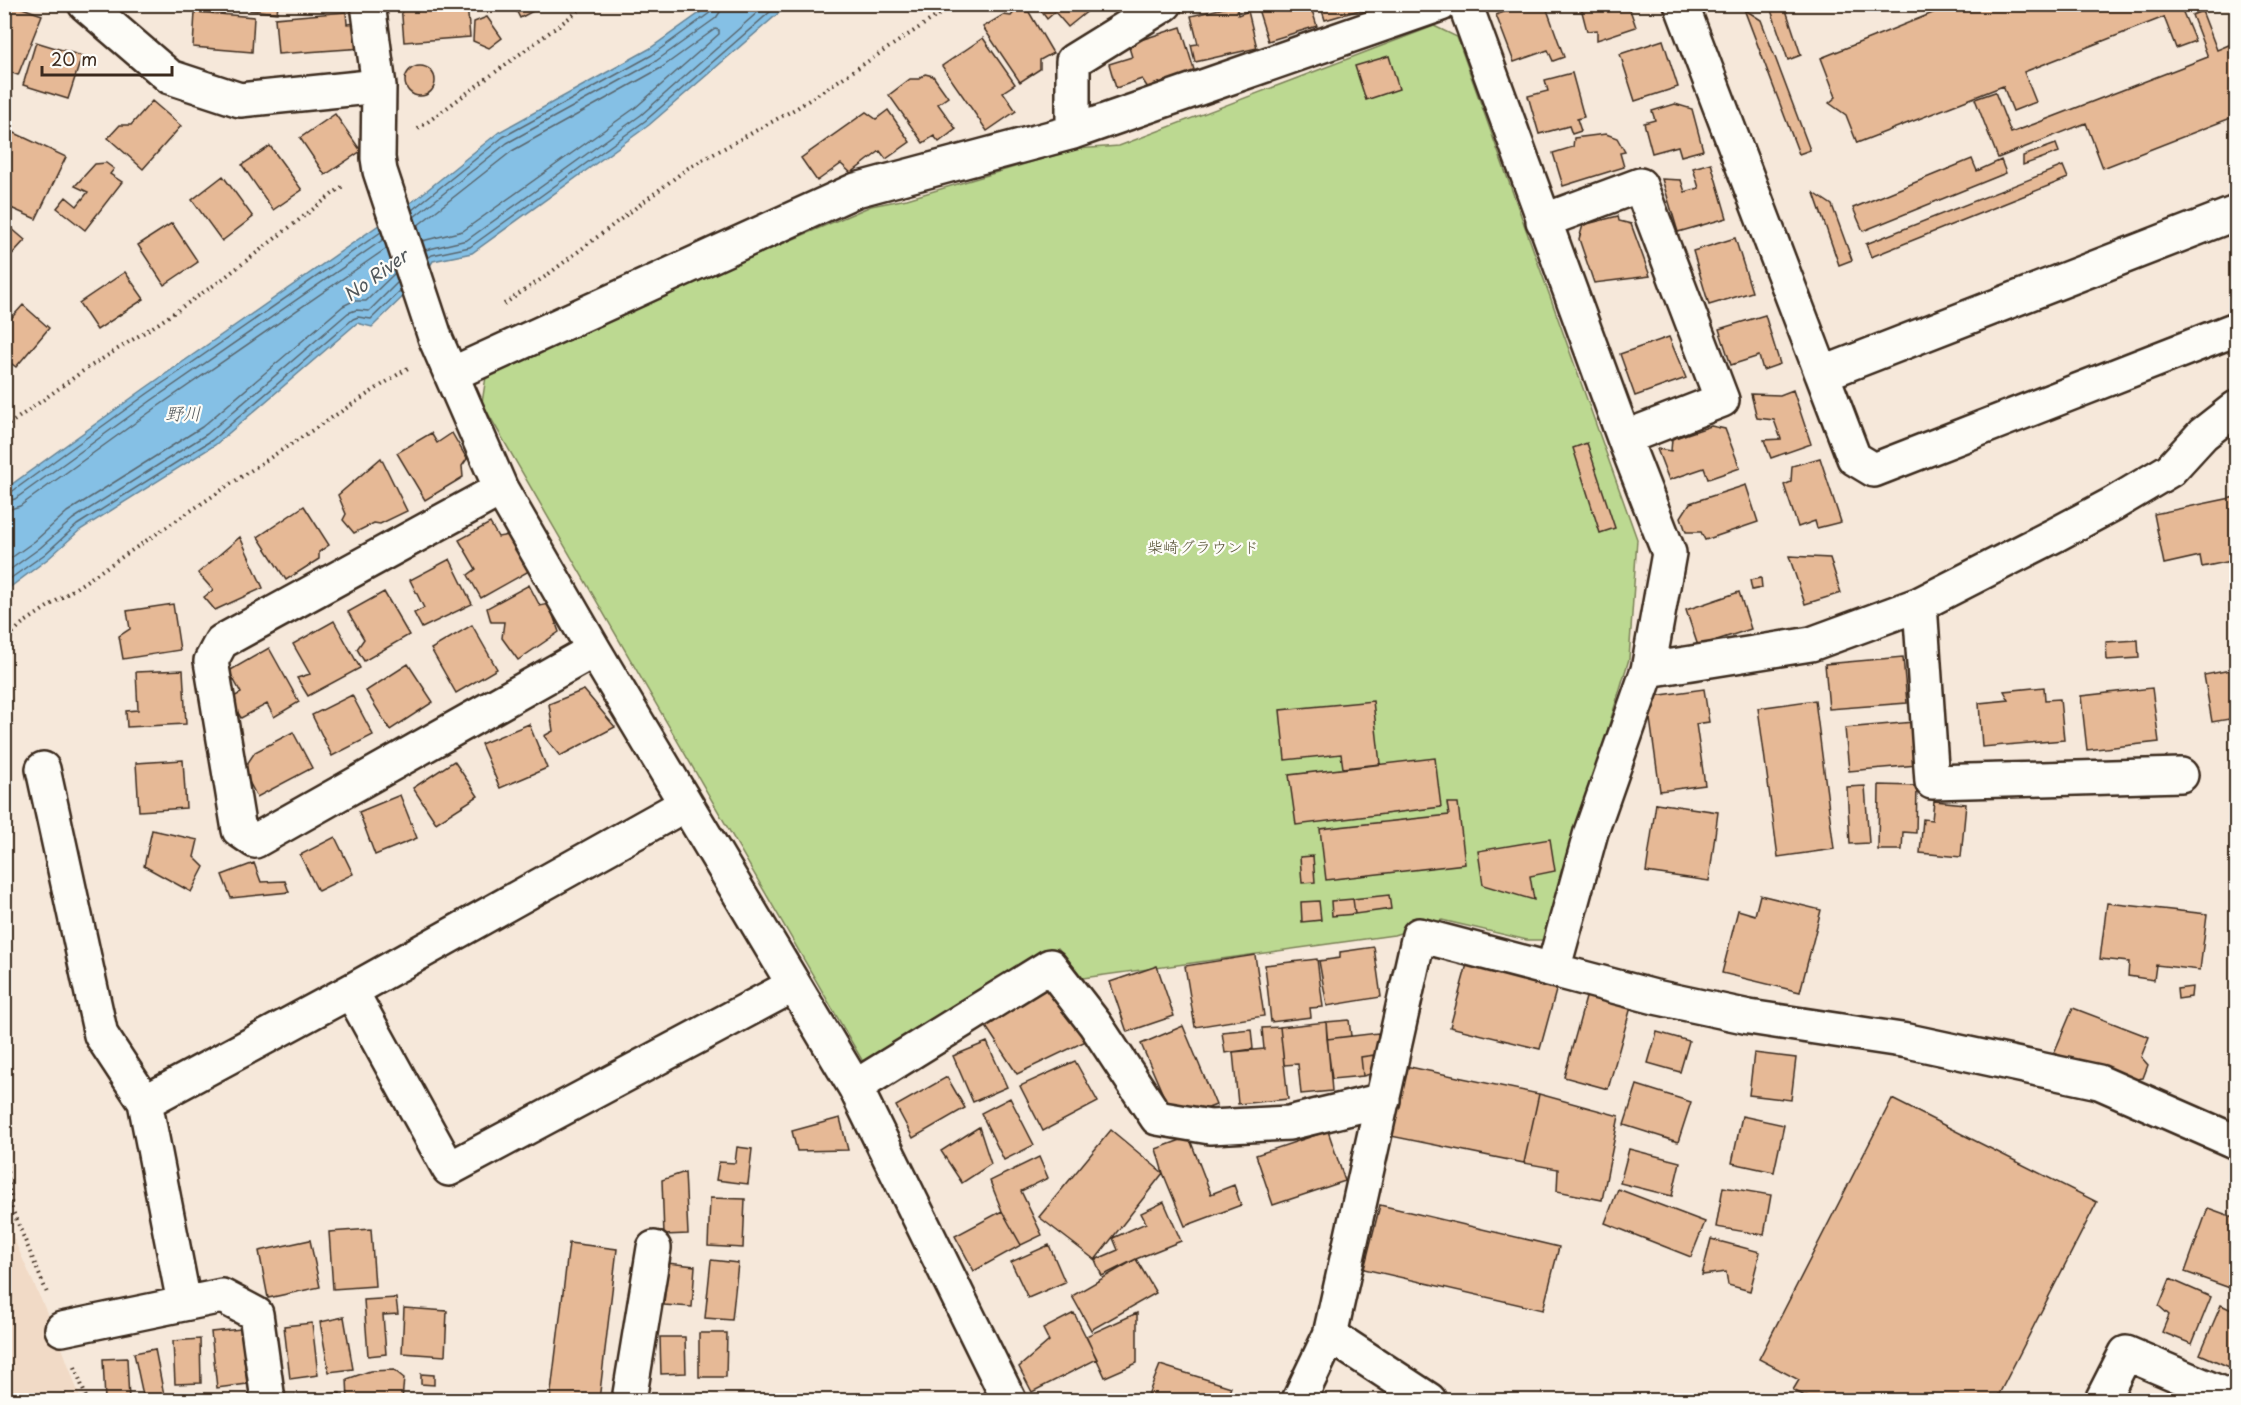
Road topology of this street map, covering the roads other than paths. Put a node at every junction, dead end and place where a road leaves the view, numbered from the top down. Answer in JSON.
{"nodes":[{"id":1,"x":85,"y":4,"type":"edge"},
{"id":2,"x":368,"y":4,"type":"edge"},
{"id":3,"x":1165,"y":4,"type":"edge"},
{"id":4,"x":1441,"y":4,"type":"edge"},
{"id":5,"x":1465,"y":4,"type":"edge"},
{"id":6,"x":1681,"y":4,"type":"edge"},
{"id":7,"x":379,"y":86,"type":"junction"},
{"id":8,"x":1072,"y":132,"type":"junction"},
{"id":9,"x":2236,"y":213,"type":"edge"},
{"id":10,"x":1543,"y":221,"type":"junction"},
{"id":11,"x":2236,"y":329,"type":"edge"},
{"id":12,"x":443,"y":354,"type":"junction"},
{"id":13,"x":1822,"y":374,"type":"junction"},
{"id":14,"x":2236,"y":408,"type":"edge"},
{"id":15,"x":1624,"y":438,"type":"junction"},
{"id":16,"x":501,"y":489,"type":"junction"},
{"id":17,"x":1920,"y":604,"type":"junction"},
{"id":18,"x":594,"y":650,"type":"junction"},
{"id":19,"x":1648,"y":670,"type":"junction"},
{"id":20,"x":43,"y":769,"type":"dead end"},
{"id":21,"x":2181,"y":775,"type":"dead end"},
{"id":22,"x":686,"y":804,"type":"junction"},
{"id":23,"x":1553,"y":970,"type":"junction"},
{"id":24,"x":794,"y":985,"type":"junction"},
{"id":25,"x":351,"y":991,"type":"junction"},
{"id":26,"x":855,"y":1087,"type":"junction"},
{"id":27,"x":1383,"y":1100,"type":"junction"},
{"id":28,"x":145,"y":1102,"type":"junction"},
{"id":29,"x":2236,"y":1142,"type":"edge"},
{"id":30,"x":654,"y":1248,"type":"dead end"},
{"id":31,"x":184,"y":1303,"type":"junction"},
{"id":32,"x":62,"y":1329,"type":"road end"},
{"id":33,"x":1330,"y":1335,"type":"junction"},
{"id":34,"x":2236,"y":1400,"type":"edge"},
{"id":35,"x":268,"y":1401,"type":"edge"},
{"id":36,"x":629,"y":1401,"type":"edge"},
{"id":37,"x":1009,"y":1401,"type":"edge"},
{"id":38,"x":1299,"y":1401,"type":"edge"},
{"id":39,"x":1428,"y":1401,"type":"edge"},
{"id":40,"x":2102,"y":1401,"type":"edge"}],
"edges":[{"from":1,"to":7,"type":"street"},
{"from":2,"to":7,"type":"street"},
{"from":3,"to":8,"type":"street"},
{"from":4,"to":8,"type":"street"},
{"from":5,"to":10,"type":"street"},
{"from":6,"to":13,"type":"street"},
{"from":7,"to":12,"type":"street"},
{"from":8,"to":12,"type":"street"},
{"from":9,"to":13,"type":"street"},
{"from":10,"to":15,"type":"street"},
{"from":10,"to":15,"type":"street"},
{"from":11,"to":13,"type":"street"},
{"from":12,"to":16,"type":"street"},
{"from":14,"to":17,"type":"street"},
{"from":15,"to":19,"type":"street"},
{"from":16,"to":18,"type":"street"},
{"from":16,"to":18,"type":"street"},
{"from":17,"to":19,"type":"street"},
{"from":17,"to":21,"type":"street"},
{"from":18,"to":22,"type":"street"},
{"from":19,"to":23,"type":"street"},
{"from":20,"to":28,"type":"street"},
{"from":22,"to":24,"type":"street"},
{"from":22,"to":25,"type":"street"},
{"from":23,"to":27,"type":"street"},
{"from":23,"to":29,"type":"street"},
{"from":24,"to":25,"type":"street"},
{"from":24,"to":26,"type":"street"},
{"from":25,"to":28,"type":"street"},
{"from":26,"to":27,"type":"street"},
{"from":26,"to":37,"type":"street"},
{"from":27,"to":33,"type":"street"},
{"from":28,"to":31,"type":"street"},
{"from":30,"to":36,"type":"street"},
{"from":31,"to":32,"type":"street"},
{"from":31,"to":35,"type":"street"},
{"from":33,"to":38,"type":"street"},
{"from":33,"to":39,"type":"street"},
{"from":34,"to":40,"type":"street"}]}
